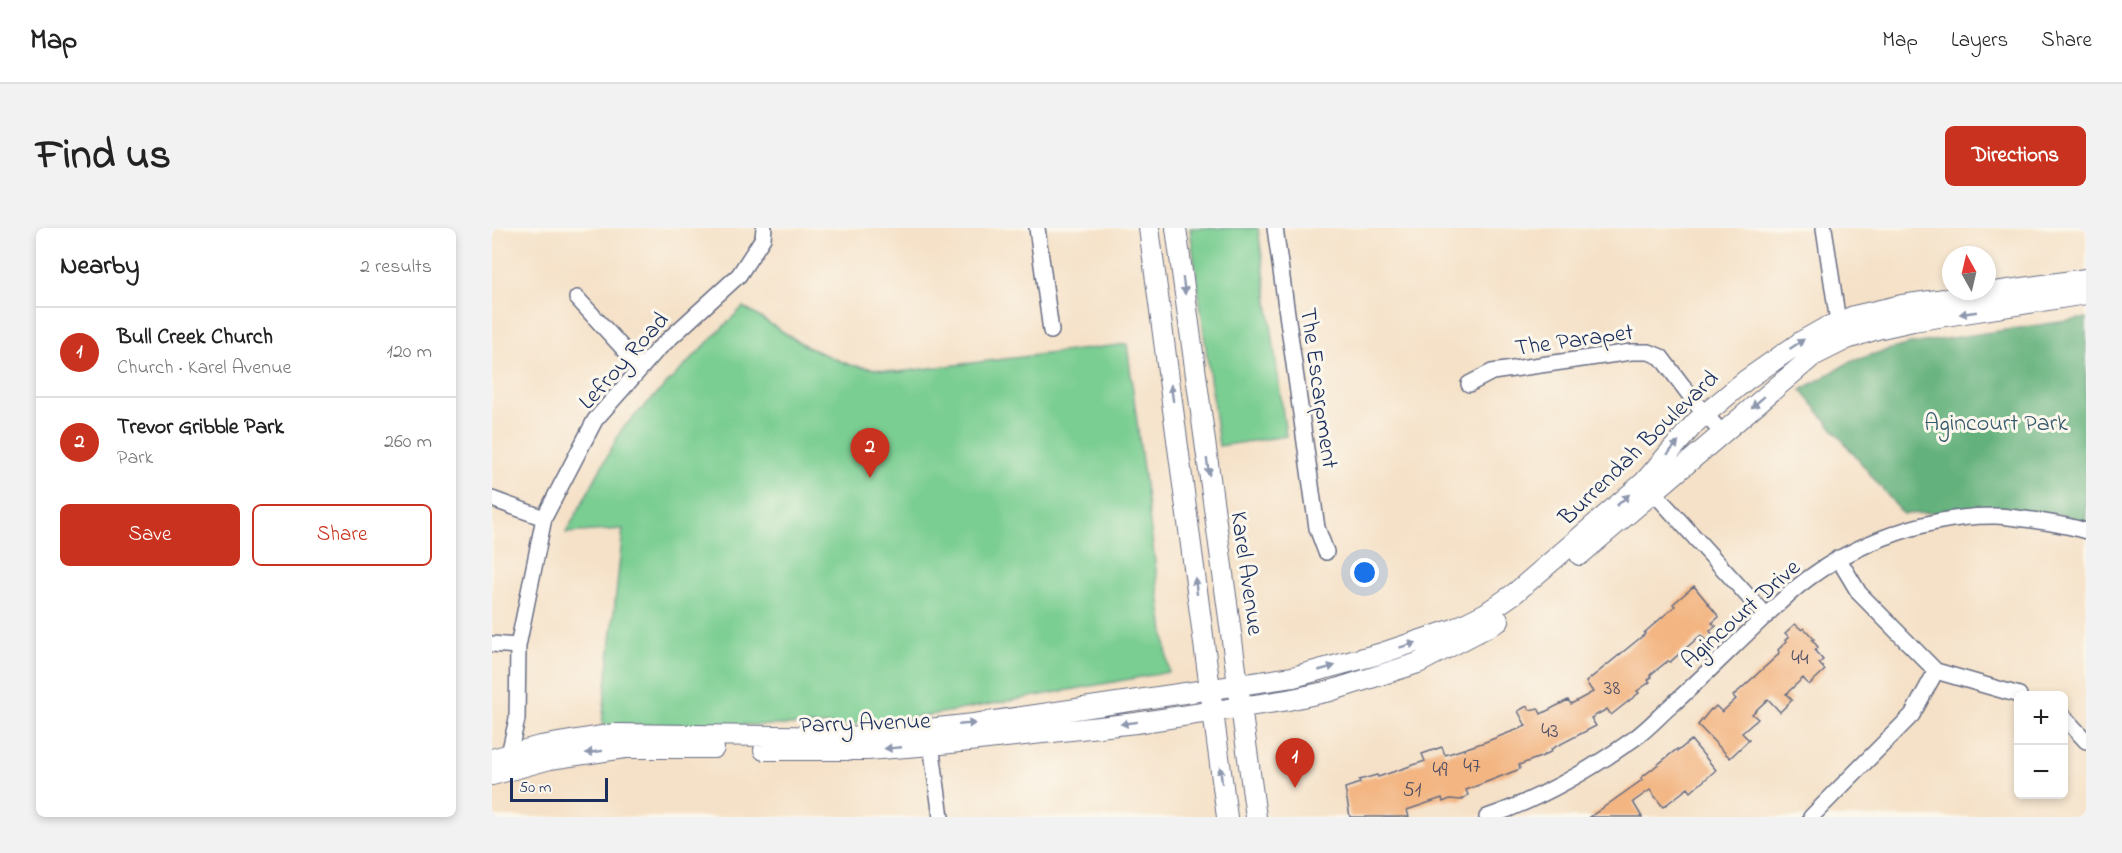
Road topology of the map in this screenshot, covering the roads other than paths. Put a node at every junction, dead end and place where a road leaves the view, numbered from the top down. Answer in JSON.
{"nodes":[{"id":1,"x":764,"y":228,"type":"edge"},
{"id":2,"x":1037,"y":228,"type":"edge"},
{"id":3,"x":1149,"y":228,"type":"edge"},
{"id":4,"x":1176,"y":228,"type":"edge"},
{"id":5,"x":1275,"y":228,"type":"edge"},
{"id":6,"x":1824,"y":228,"type":"edge"},
{"id":7,"x":2086,"y":279,"type":"edge"},
{"id":8,"x":2086,"y":294,"type":"edge"},
{"id":9,"x":577,"y":298,"type":"dead end"},
{"id":10,"x":1842,"y":330,"type":"junction"},
{"id":11,"x":1051,"y":331,"type":"dead end"},
{"id":12,"x":641,"y":368,"type":"junction"},
{"id":13,"x":1469,"y":384,"type":"dead end"},
{"id":14,"x":1704,"y":415,"type":"junction"},
{"id":15,"x":1722,"y":433,"type":"junction"},
{"id":16,"x":1649,"y":487,"type":"junction"},
{"id":17,"x":492,"y":499,"type":"edge"},
{"id":18,"x":544,"y":518,"type":"junction"},
{"id":19,"x":2086,"y":531,"type":"edge"},
{"id":20,"x":1326,"y":552,"type":"dead end"},
{"id":21,"x":1838,"y":558,"type":"junction"},
{"id":22,"x":1766,"y":616,"type":"junction"},
{"id":23,"x":492,"y":644,"type":"edge"},
{"id":24,"x":518,"y":646,"type":"junction"},
{"id":25,"x":1936,"y":671,"type":"junction"},
{"id":26,"x":1238,"y":685,"type":"junction"},
{"id":27,"x":1210,"y":690,"type":"junction"},
{"id":28,"x":2014,"y":694,"type":"edge"},
{"id":29,"x":1241,"y":708,"type":"junction"},
{"id":30,"x":1213,"y":711,"type":"junction"},
{"id":31,"x":518,"y":719,"type":"junction"},
{"id":32,"x":2068,"y":721,"type":"edge"},
{"id":33,"x":930,"y":736,"type":"junction"},
{"id":34,"x":2086,"y":741,"type":"edge"},
{"id":35,"x":534,"y":755,"type":"junction"},
{"id":36,"x":505,"y":761,"type":"edge"},
{"id":37,"x":492,"y":775,"type":"edge"},
{"id":38,"x":941,"y":817,"type":"edge"},
{"id":39,"x":1227,"y":817,"type":"edge"},
{"id":40,"x":1256,"y":817,"type":"edge"},
{"id":41,"x":1487,"y":817,"type":"edge"},
{"id":42,"x":1811,"y":817,"type":"edge"}],
"edges":[{"from":1,"to":12,"type":"street","name":"Lefroy Road"},
{"from":2,"to":11,"type":"street"},
{"from":27,"to":3,"type":"main road","one_way":true},
{"from":4,"to":26,"type":"main road","name":"Karel Avenue","one_way":true},
{"from":5,"to":20,"type":"street","name":"The Escarpment"},
{"from":6,"to":10,"type":"street"},
{"from":7,"to":10,"type":"main road","name":"Burrendah Boulevard"},
{"from":8,"to":10,"type":"main road","name":"Burrendah Boulevard","one_way":true},
{"from":9,"to":12,"type":"street"},
{"from":14,"to":10,"type":"main road","name":"Burrendah Boulevard","one_way":true},
{"from":10,"to":15,"type":"main road","name":"Burrendah Boulevard","one_way":true},
{"from":12,"to":18,"type":"street","name":"Lefroy Road"},
{"from":13,"to":14,"type":"street","name":"The Parapet"},
{"from":14,"to":15,"type":"street","name":"The Parapet"},
{"from":16,"to":14,"type":"main road","name":"Burrendah Boulevard","one_way":true},
{"from":15,"to":16,"type":"main road","name":"Burrendah Boulevard"},
{"from":16,"to":22,"type":"street"},
{"from":26,"to":16,"type":"main road","name":"Burrendah Boulevard","one_way":true},
{"from":16,"to":29,"type":"main road","name":"Burrendah Boulevard"},
{"from":17,"to":18,"type":"street"},
{"from":18,"to":24,"type":"street","name":"Lefroy Road"},
{"from":19,"to":21,"type":"street","name":"Agincourt Drive"},
{"from":21,"to":22,"type":"street","name":"Agincourt Drive"},
{"from":21,"to":25,"type":"street"},
{"from":22,"to":41,"type":"street","name":"Agincourt Drive"},
{"from":23,"to":24,"type":"street"},
{"from":24,"to":31,"type":"street","name":"Lefroy Road"},
{"from":25,"to":28,"type":"street"},
{"from":25,"to":42,"type":"street"},
{"from":26,"to":27,"type":"main road","name":"Parry Avenue"},
{"from":26,"to":29,"type":"main road","name":"Karel Avenue"},
{"from":27,"to":30,"type":"main road"},
{"from":33,"to":27,"type":"main road","name":"Parry Avenue","one_way":true},
{"from":29,"to":30,"type":"main road","name":"Parry Avenue"},
{"from":29,"to":40,"type":"main road","name":"Karel Avenue"},
{"from":30,"to":33,"type":"main road","name":"Parry Avenue","one_way":true},
{"from":39,"to":30,"type":"main road","one_way":true},
{"from":31,"to":35,"type":"street","name":"Lefroy Road"},
{"from":31,"to":36,"type":"street","name":"Lefroy Road"},
{"from":32,"to":34,"type":"street"},
{"from":33,"to":35,"type":"main road","name":"Parry Avenue"},
{"from":33,"to":38,"type":"street"},
{"from":35,"to":36,"type":"main road","name":"Parry Avenue"},
{"from":36,"to":37,"type":"main road","name":"Parry Avenue"}]}
